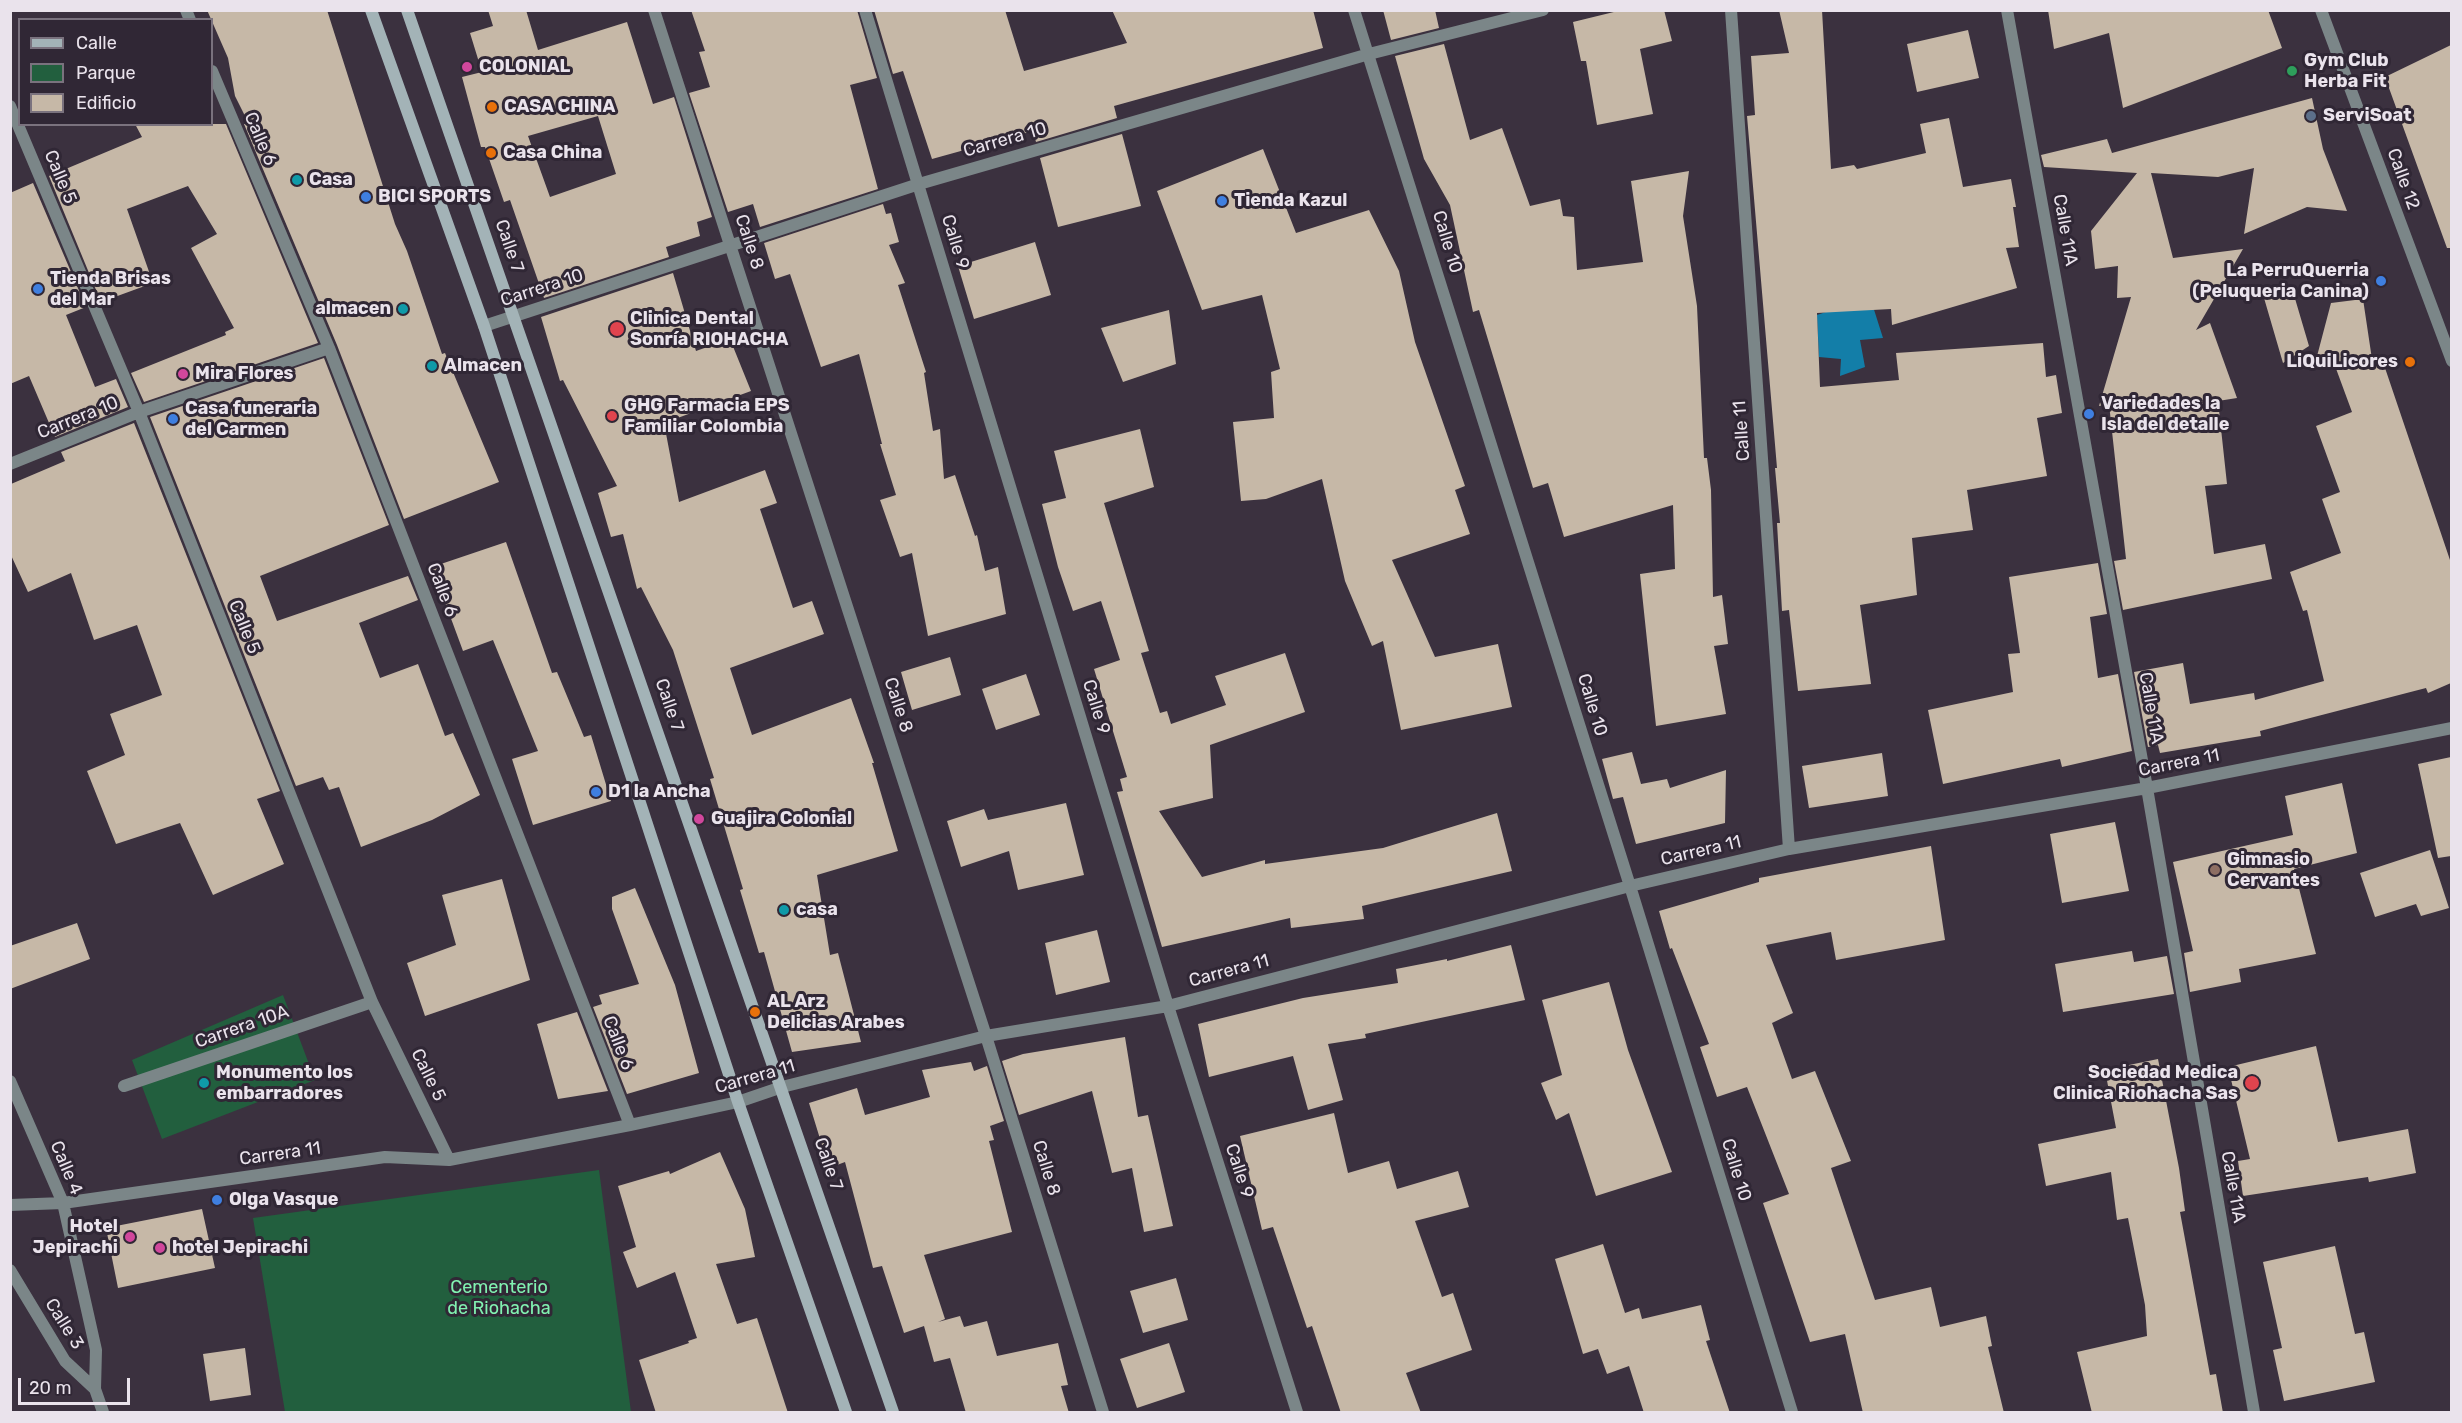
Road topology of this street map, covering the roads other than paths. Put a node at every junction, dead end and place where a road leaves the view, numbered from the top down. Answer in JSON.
{"nodes":[{"id":1,"x":371,"y":10,"type":"edge"},
{"id":2,"x":407,"y":10,"type":"edge"},
{"id":3,"x":654,"y":10,"type":"edge"},
{"id":4,"x":865,"y":10,"type":"edge"},
{"id":5,"x":1354,"y":10,"type":"edge"},
{"id":6,"x":1543,"y":10,"type":"edge"},
{"id":7,"x":1731,"y":10,"type":"edge"},
{"id":8,"x":2007,"y":10,"type":"edge"},
{"id":9,"x":2321,"y":10,"type":"edge"},
{"id":10,"x":1369,"y":54,"type":"junction"},
{"id":11,"x":213,"y":73,"type":"edge"},
{"id":12,"x":10,"y":106,"type":"edge"},
{"id":13,"x":18,"y":125,"type":"edge"},
{"id":14,"x":18,"y":126,"type":"edge"},
{"id":15,"x":919,"y":184,"type":"junction"},
{"id":16,"x":731,"y":243,"type":"junction"},
{"id":17,"x":515,"y":317,"type":"junction"},
{"id":18,"x":484,"y":326,"type":"junction"},
{"id":19,"x":329,"y":348,"type":"junction"},
{"id":20,"x":2451,"y":361,"type":"edge"},
{"id":21,"x":139,"y":412,"type":"junction"},
{"id":22,"x":10,"y":464,"type":"edge"},
{"id":23,"x":2451,"y":728,"type":"edge"},
{"id":24,"x":2147,"y":788,"type":"junction"},
{"id":25,"x":1789,"y":849,"type":"junction"},
{"id":26,"x":1630,"y":886,"type":"junction"},
{"id":27,"x":372,"y":1002,"type":"junction"},
{"id":28,"x":1168,"y":1006,"type":"junction"},
{"id":29,"x":986,"y":1036,"type":"junction"},
{"id":30,"x":10,"y":1081,"type":"edge"},
{"id":31,"x":124,"y":1086,"type":"dead end"},
{"id":32,"x":783,"y":1087,"type":"junction"},
{"id":33,"x":738,"y":1102,"type":"junction"},
{"id":34,"x":630,"y":1125,"type":"junction"},
{"id":35,"x":449,"y":1160,"type":"junction"},
{"id":36,"x":63,"y":1203,"type":"junction"},
{"id":37,"x":10,"y":1205,"type":"edge"},
{"id":38,"x":10,"y":1270,"type":"edge"},
{"id":39,"x":95,"y":1389,"type":"junction"},
{"id":40,"x":103,"y":1413,"type":"edge"},
{"id":41,"x":846,"y":1413,"type":"edge"},
{"id":42,"x":893,"y":1413,"type":"edge"},
{"id":43,"x":1103,"y":1413,"type":"edge"},
{"id":44,"x":1297,"y":1413,"type":"edge"},
{"id":45,"x":1792,"y":1413,"type":"edge"},
{"id":46,"x":2254,"y":1413,"type":"edge"}],
"edges":[{"from":1,"to":18,"type":"street"},
{"from":2,"to":17,"type":"street","name":"Calle 7"},
{"from":3,"to":16,"type":"street","name":"Calle 8"},
{"from":4,"to":15,"type":"street","name":"Calle 9"},
{"from":5,"to":10,"type":"street","name":"Calle 10"},
{"from":6,"to":10,"type":"street","name":"Carrera 10"},
{"from":7,"to":25,"type":"street","name":"Calle 11"},
{"from":8,"to":24,"type":"street","name":"Calle 11A"},
{"from":9,"to":20,"type":"street","name":"Calle 12"},
{"from":10,"to":15,"type":"street","name":"Carrera 10"},
{"from":10,"to":26,"type":"street","name":"Calle 10"},
{"from":11,"to":19,"type":"street","name":"Calle 6"},
{"from":12,"to":13,"type":"street","name":"Calle 5"},
{"from":14,"to":21,"type":"street","name":"Calle 5"},
{"from":15,"to":16,"type":"street","name":"Carrera 10"},
{"from":15,"to":28,"type":"street","name":"Calle 9"},
{"from":16,"to":17,"type":"street","name":"Carrera 10"},
{"from":16,"to":29,"type":"street","name":"Calle 8"},
{"from":17,"to":18,"type":"street","name":"Carrera 10"},
{"from":17,"to":32,"type":"street","name":"Calle 7"},
{"from":18,"to":33,"type":"street"},
{"from":19,"to":21,"type":"street","name":"Carrera 10"},
{"from":19,"to":34,"type":"street","name":"Calle 6"},
{"from":21,"to":22,"type":"street","name":"Carrera 10"},
{"from":21,"to":27,"type":"street","name":"Calle 5"},
{"from":23,"to":24,"type":"street","name":"Carrera 11"},
{"from":24,"to":25,"type":"street","name":"Carrera 11"},
{"from":24,"to":46,"type":"street","name":"Calle 11A"},
{"from":25,"to":26,"type":"street","name":"Carrera 11"},
{"from":26,"to":28,"type":"street","name":"Carrera 11"},
{"from":26,"to":45,"type":"street","name":"Calle 10"},
{"from":27,"to":31,"type":"street","name":"Carrera 10A"},
{"from":27,"to":35,"type":"street","name":"Calle 5"},
{"from":28,"to":29,"type":"street","name":"Carrera 11"},
{"from":28,"to":44,"type":"street","name":"Calle 9"},
{"from":29,"to":32,"type":"street","name":"Carrera 11"},
{"from":29,"to":43,"type":"street","name":"Calle 8"},
{"from":30,"to":36,"type":"street","name":"Calle 4"},
{"from":32,"to":33,"type":"street","name":"Carrera 11"},
{"from":32,"to":42,"type":"street","name":"Calle 7"},
{"from":33,"to":34,"type":"street","name":"Carrera 11"},
{"from":33,"to":41,"type":"street"},
{"from":34,"to":35,"type":"street","name":"Carrera 11"},
{"from":35,"to":36,"type":"street","name":"Carrera 11"},
{"from":36,"to":37,"type":"street","name":"Carrera 11"},
{"from":36,"to":39,"type":"street","name":"Calle 4"},
{"from":38,"to":39,"type":"street","name":"Calle 3"},
{"from":39,"to":40,"type":"street","name":"Calle 4"}]}
